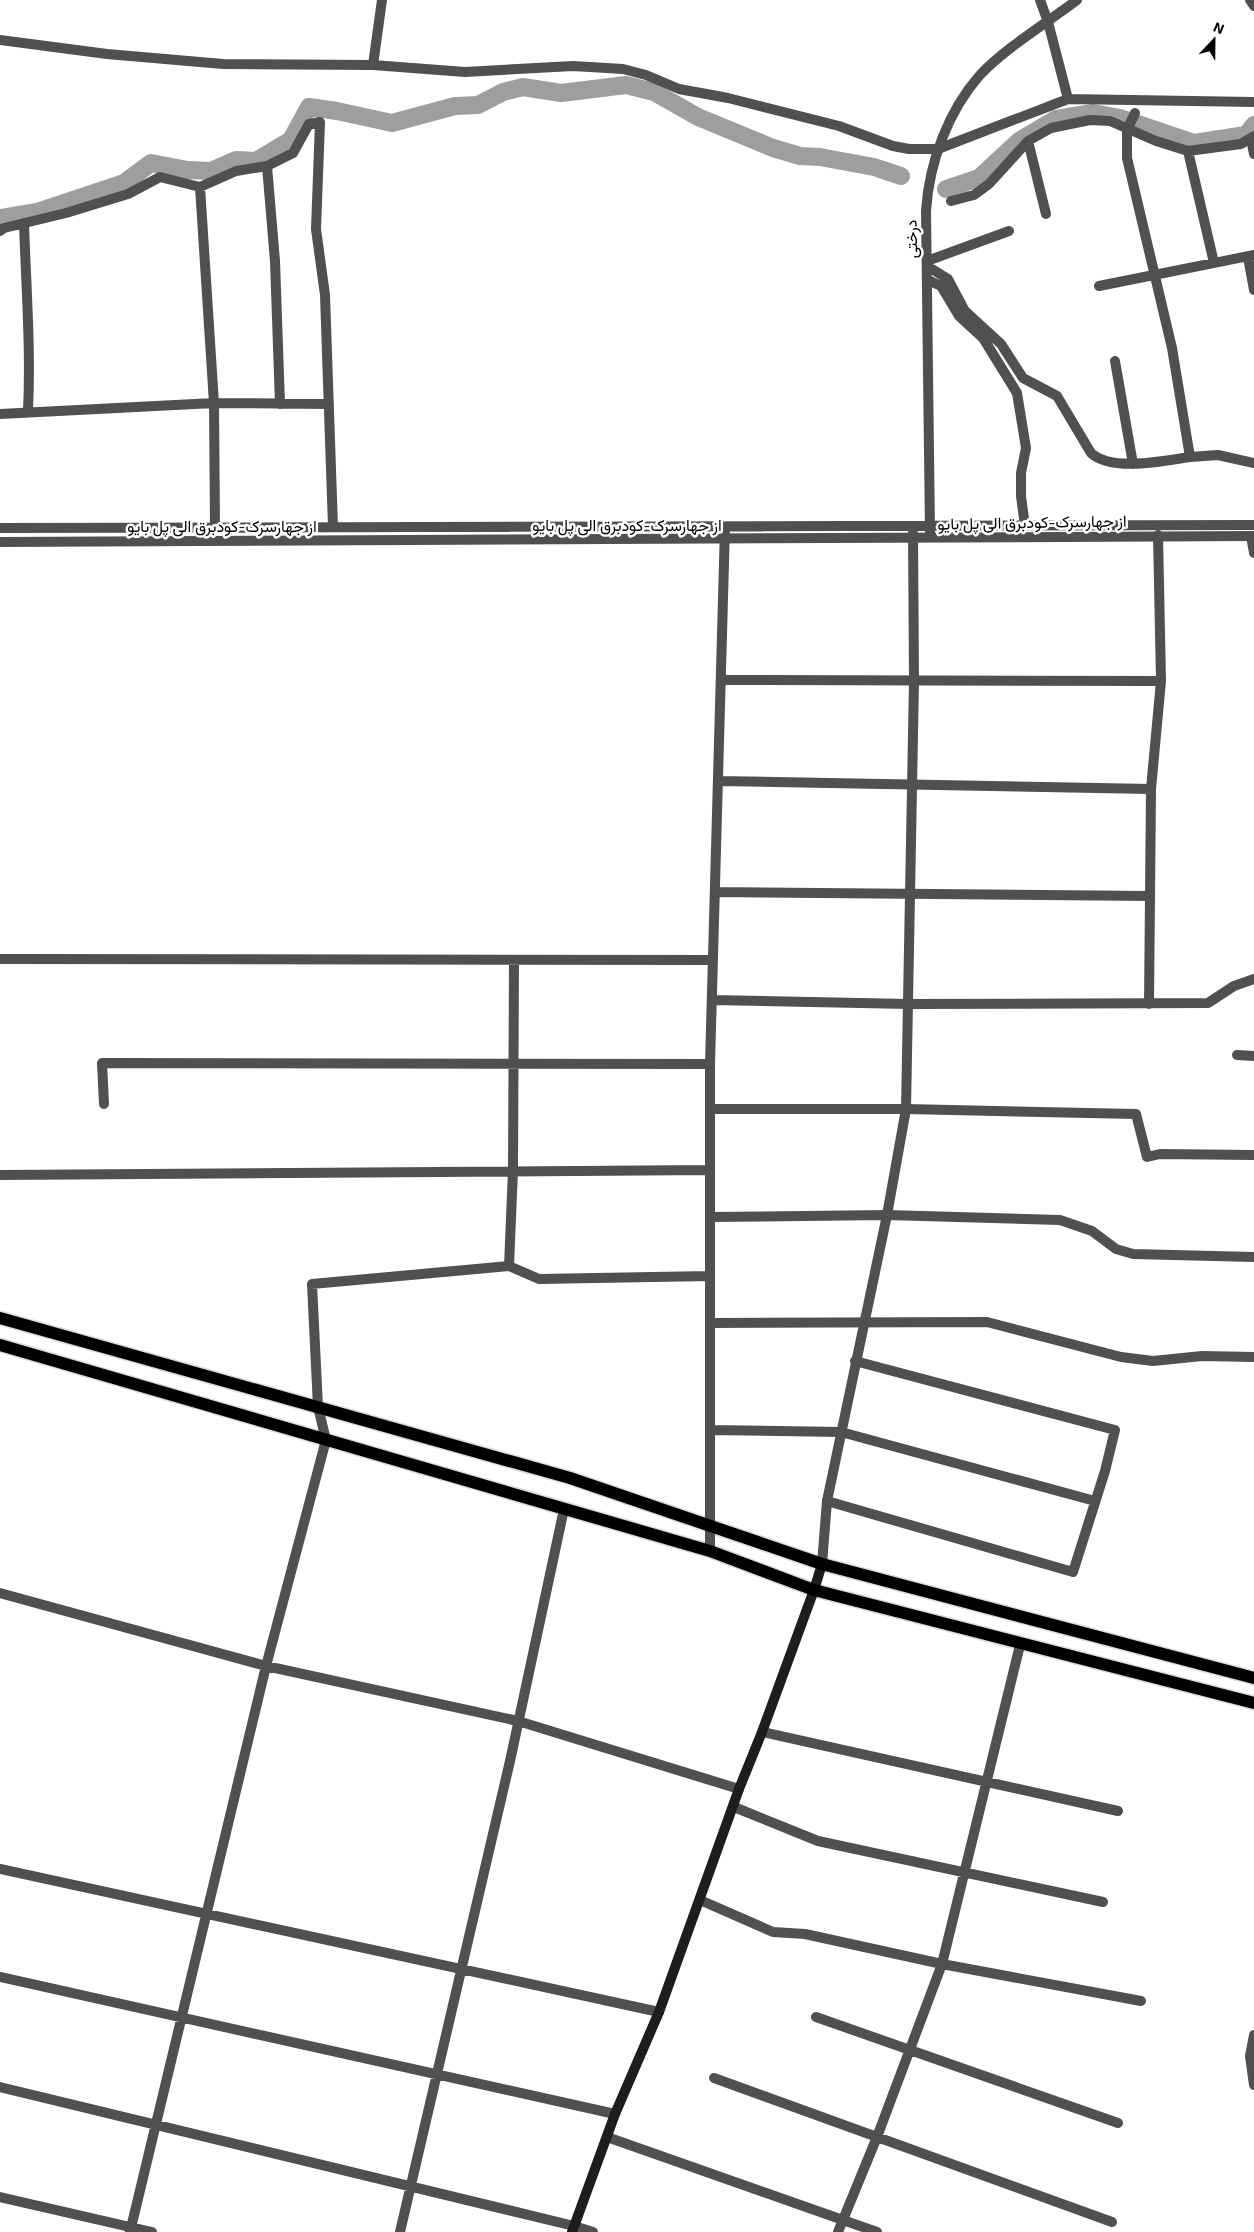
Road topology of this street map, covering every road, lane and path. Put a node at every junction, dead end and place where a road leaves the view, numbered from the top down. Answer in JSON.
{"nodes":[{"id":1,"x":382,"y":0,"type":"edge"},
{"id":2,"x":1040,"y":0,"type":"edge"},
{"id":3,"x":1077,"y":0,"type":"edge"},
{"id":4,"x":1250,"y":0,"type":"edge"},
{"id":5,"x":1254,"y":6,"type":"edge"},
{"id":6,"x":1048,"y":22,"type":"junction"},
{"id":7,"x":0,"y":40,"type":"edge"},
{"id":8,"x":373,"y":65,"type":"junction"},
{"id":9,"x":1068,"y":98,"type":"junction"},
{"id":10,"x":1143,"y":99,"type":"junction"},
{"id":11,"x":1254,"y":102,"type":"edge"},
{"id":12,"x":1252,"y":137,"type":"edge"},
{"id":13,"x":1028,"y":141,"type":"junction"},
{"id":14,"x":938,"y":150,"type":"junction"},
{"id":15,"x":1188,"y":151,"type":"junction"},
{"id":16,"x":1254,"y":154,"type":"edge"},
{"id":17,"x":267,"y":166,"type":"junction"},
{"id":18,"x":200,"y":187,"type":"junction"},
{"id":19,"x":951,"y":201,"type":"dead end"},
{"id":20,"x":1046,"y":214,"type":"dead end"},
{"id":21,"x":24,"y":223,"type":"junction"},
{"id":22,"x":0,"y":231,"type":"edge"},
{"id":23,"x":1010,"y":231,"type":"dead end"},
{"id":24,"x":1251,"y":256,"type":"edge"},
{"id":25,"x":1214,"y":263,"type":"junction"},
{"id":26,"x":927,"y":264,"type":"junction"},
{"id":27,"x":1154,"y":274,"type":"junction"},
{"id":28,"x":928,"y":280,"type":"junction"},
{"id":29,"x":1099,"y":286,"type":"dead end"},
{"id":30,"x":1254,"y":290,"type":"edge"},
{"id":31,"x":1001,"y":344,"type":"junction"},
{"id":32,"x":991,"y":351,"type":"junction"},
{"id":33,"x":1115,"y":361,"type":"dead end"},
{"id":34,"x":214,"y":403,"type":"junction"},
{"id":35,"x":280,"y":404,"type":"junction"},
{"id":36,"x":329,"y":404,"type":"junction"},
{"id":37,"x":28,"y":412,"type":"junction"},
{"id":38,"x":0,"y":414,"type":"edge"},
{"id":39,"x":1190,"y":457,"type":"junction"},
{"id":40,"x":1254,"y":463,"type":"edge"},
{"id":41,"x":1134,"y":464,"type":"junction"},
{"id":42,"x":1254,"y":524,"type":"edge"},
{"id":43,"x":725,"y":526,"type":"junction"},
{"id":44,"x":913,"y":526,"type":"junction"},
{"id":45,"x":930,"y":526,"type":"junction"},
{"id":46,"x":1025,"y":526,"type":"junction"},
{"id":47,"x":333,"y":527,"type":"junction"},
{"id":48,"x":0,"y":528,"type":"edge"},
{"id":49,"x":216,"y":528,"type":"junction"},
{"id":50,"x":1158,"y":535,"type":"junction"},
{"id":51,"x":1252,"y":536,"type":"edge"},
{"id":52,"x":914,"y":538,"type":"junction"},
{"id":53,"x":930,"y":538,"type":"junction"},
{"id":54,"x":725,"y":539,"type":"junction"},
{"id":55,"x":0,"y":542,"type":"edge"},
{"id":56,"x":1254,"y":553,"type":"edge"},
{"id":57,"x":721,"y":680,"type":"junction"},
{"id":58,"x":914,"y":681,"type":"junction"},
{"id":59,"x":1161,"y":682,"type":"junction"},
{"id":60,"x":718,"y":781,"type":"junction"},
{"id":61,"x":911,"y":785,"type":"junction"},
{"id":62,"x":1150,"y":789,"type":"junction"},
{"id":63,"x":715,"y":892,"type":"junction"},
{"id":64,"x":911,"y":893,"type":"junction"},
{"id":65,"x":1150,"y":896,"type":"junction"},
{"id":66,"x":0,"y":959,"type":"edge"},
{"id":67,"x":514,"y":960,"type":"junction"},
{"id":68,"x":713,"y":960,"type":"junction"},
{"id":69,"x":1254,"y":979,"type":"edge"},
{"id":70,"x":712,"y":1000,"type":"junction"},
{"id":71,"x":909,"y":1004,"type":"junction"},
{"id":72,"x":1149,"y":1004,"type":"junction"},
{"id":73,"x":1236,"y":1055,"type":"dead end"},
{"id":74,"x":1254,"y":1056,"type":"edge"},
{"id":75,"x":512,"y":1064,"type":"junction"},
{"id":76,"x":710,"y":1064,"type":"junction"},
{"id":77,"x":104,"y":1104,"type":"dead end"},
{"id":78,"x":710,"y":1109,"type":"junction"},
{"id":79,"x":906,"y":1109,"type":"junction"},
{"id":80,"x":1254,"y":1155,"type":"edge"},
{"id":81,"x":513,"y":1170,"type":"junction"},
{"id":82,"x":710,"y":1170,"type":"junction"},
{"id":83,"x":0,"y":1175,"type":"edge"},
{"id":84,"x":887,"y":1215,"type":"junction"},
{"id":85,"x":710,"y":1217,"type":"junction"},
{"id":86,"x":1254,"y":1257,"type":"edge"},
{"id":87,"x":509,"y":1266,"type":"junction"},
{"id":88,"x":710,"y":1276,"type":"junction"},
{"id":89,"x":0,"y":1318,"type":"edge"},
{"id":90,"x":710,"y":1323,"type":"junction"},
{"id":91,"x":863,"y":1324,"type":"junction"},
{"id":92,"x":0,"y":1345,"type":"edge"},
{"id":93,"x":1254,"y":1357,"type":"edge"},
{"id":94,"x":855,"y":1361,"type":"junction"},
{"id":95,"x":318,"y":1408,"type":"junction"},
{"id":96,"x":710,"y":1430,"type":"junction"},
{"id":97,"x":841,"y":1432,"type":"junction"},
{"id":98,"x":326,"y":1440,"type":"junction"},
{"id":99,"x":827,"y":1501,"type":"junction"},
{"id":100,"x":1094,"y":1501,"type":"junction"},
{"id":101,"x":564,"y":1509,"type":"junction"},
{"id":102,"x":710,"y":1526,"type":"junction"},
{"id":103,"x":710,"y":1552,"type":"junction"},
{"id":104,"x":822,"y":1564,"type":"junction"},
{"id":105,"x":814,"y":1590,"type":"junction"},
{"id":106,"x":0,"y":1594,"type":"edge"},
{"id":107,"x":1020,"y":1645,"type":"junction"},
{"id":108,"x":266,"y":1666,"type":"junction"},
{"id":109,"x":1254,"y":1678,"type":"edge"},
{"id":110,"x":1254,"y":1703,"type":"edge"},
{"id":111,"x":518,"y":1721,"type":"junction"},
{"id":112,"x":762,"y":1732,"type":"junction"},
{"id":113,"x":985,"y":1783,"type":"junction"},
{"id":114,"x":739,"y":1789,"type":"junction"},
{"id":115,"x":734,"y":1807,"type":"junction"},
{"id":116,"x":1118,"y":1811,"type":"dead end"},
{"id":117,"x":0,"y":1869,"type":"edge"},
{"id":118,"x":964,"y":1873,"type":"junction"},
{"id":119,"x":700,"y":1900,"type":"junction"},
{"id":120,"x":1103,"y":1902,"type":"dead end"},
{"id":121,"x":206,"y":1914,"type":"junction"},
{"id":122,"x":942,"y":1964,"type":"junction"},
{"id":123,"x":461,"y":1969,"type":"junction"},
{"id":124,"x":0,"y":1977,"type":"edge"},
{"id":125,"x":1141,"y":2001,"type":"dead end"},
{"id":126,"x":659,"y":2012,"type":"junction"},
{"id":127,"x":816,"y":2017,"type":"dead end"},
{"id":128,"x":181,"y":2018,"type":"junction"},
{"id":129,"x":1254,"y":2035,"type":"edge"},
{"id":130,"x":909,"y":2050,"type":"junction"},
{"id":131,"x":437,"y":2074,"type":"junction"},
{"id":132,"x":714,"y":2078,"type":"dead end"},
{"id":133,"x":1254,"y":2084,"type":"edge"},
{"id":134,"x":0,"y":2087,"type":"edge"},
{"id":135,"x":615,"y":2114,"type":"junction"},
{"id":136,"x":1118,"y":2123,"type":"dead end"},
{"id":137,"x":156,"y":2125,"type":"junction"},
{"id":138,"x":607,"y":2137,"type":"junction"},
{"id":139,"x":877,"y":2137,"type":"junction"},
{"id":140,"x":411,"y":2186,"type":"junction"},
{"id":141,"x":0,"y":2198,"type":"edge"},
{"id":142,"x":842,"y":2220,"type":"junction"},
{"id":143,"x":1112,"y":2222,"type":"dead end"},
{"id":144,"x":573,"y":2229,"type":"edge"},
{"id":145,"x":130,"y":2230,"type":"edge"},
{"id":146,"x":152,"y":2232,"type":"edge"},
{"id":147,"x":400,"y":2232,"type":"edge"},
{"id":148,"x":593,"y":2232,"type":"edge"},
{"id":149,"x":838,"y":2232,"type":"edge"},
{"id":150,"x":877,"y":2232,"type":"edge"}],
"edges":[{"from":1,"to":8,"type":"street"},
{"from":2,"to":6,"type":"street"},
{"from":3,"to":6,"type":"street","name":"درختی"},
{"from":4,"to":5,"type":"street"},
{"from":6,"to":9,"type":"street"},
{"from":6,"to":14,"type":"street","name":"درختی"},
{"from":7,"to":8,"type":"street"},
{"from":8,"to":14,"type":"street"},
{"from":9,"to":10,"type":"street"},
{"from":9,"to":14,"type":"street"},
{"from":10,"to":11,"type":"street"},
{"from":10,"to":27,"type":"street","bridge":true},
{"from":12,"to":15,"type":"street"},
{"from":12,"to":16,"type":"street"},
{"from":13,"to":15,"type":"street"},
{"from":13,"to":19,"type":"street"},
{"from":13,"to":20,"type":"street"},
{"from":14,"to":26,"type":"street","name":"درختی"},
{"from":15,"to":25,"type":"street"},
{"from":17,"to":18,"type":"street"},
{"from":17,"to":35,"type":"street"},
{"from":17,"to":36,"type":"street"},
{"from":18,"to":21,"type":"street"},
{"from":18,"to":34,"type":"street"},
{"from":21,"to":22,"type":"street"},
{"from":21,"to":37,"type":"street"},
{"from":23,"to":26,"type":"street"},
{"from":24,"to":25,"type":"street"},
{"from":24,"to":30,"type":"street"},
{"from":25,"to":27,"type":"street"},
{"from":26,"to":28,"type":"street","name":"درختی"},
{"from":26,"to":31,"type":"street"},
{"from":27,"to":29,"type":"street"},
{"from":27,"to":39,"type":"street"},
{"from":28,"to":32,"type":"street"},
{"from":28,"to":45,"type":"street","name":"درختی"},
{"from":31,"to":32,"type":"street"},
{"from":31,"to":41,"type":"street"},
{"from":32,"to":46,"type":"street"},
{"from":33,"to":41,"type":"street"},
{"from":34,"to":35,"type":"street"},
{"from":34,"to":37,"type":"street"},
{"from":34,"to":49,"type":"street"},
{"from":35,"to":36,"type":"street"},
{"from":36,"to":47,"type":"street"},
{"from":37,"to":38,"type":"street"},
{"from":39,"to":40,"type":"street"},
{"from":39,"to":41,"type":"street"},
{"from":42,"to":46,"type":"street","name":"از جهارسرک-کودبرق الی پل بایو"},
{"from":43,"to":44,"type":"street","name":"از جهارسرک-کودبرق الی پل بایو"},
{"from":43,"to":47,"type":"street","name":"از جهارسرک-کودبرق الی پل بایو"},
{"from":43,"to":54,"type":"street"},
{"from":44,"to":45,"type":"street","name":"از جهارسرک-کودبرق الی پل بایو"},
{"from":44,"to":52,"type":"street"},
{"from":45,"to":46,"type":"street","name":"از جهارسرک-کودبرق الی پل بایو"},
{"from":45,"to":53,"type":"street","name":"درختی"},
{"from":47,"to":49,"type":"street","name":"از جهارسرک-کودبرق الی پل بایو"},
{"from":48,"to":49,"type":"street","name":"از جهارسرک-کودبرق الی پل بایو"},
{"from":50,"to":51,"type":"street","name":"از جهارسرک-کودبرق الی پل بایو"},
{"from":50,"to":53,"type":"street","name":"از جهارسرک-کودبرق الی پل بایو"},
{"from":50,"to":59,"type":"street"},
{"from":51,"to":56,"type":"street"},
{"from":52,"to":53,"type":"street","name":"از جهارسرک-کودبرق الی پل بایو"},
{"from":52,"to":54,"type":"street","name":"از جهارسرک-کودبرق الی پل بایو"},
{"from":52,"to":58,"type":"street"},
{"from":54,"to":55,"type":"street","name":"از جهارسرک-کودبرق الی پل بایو"},
{"from":54,"to":57,"type":"street"},
{"from":57,"to":58,"type":"street"},
{"from":57,"to":60,"type":"street"},
{"from":58,"to":59,"type":"street"},
{"from":58,"to":61,"type":"street"},
{"from":59,"to":62,"type":"street"},
{"from":60,"to":61,"type":"street"},
{"from":60,"to":63,"type":"street"},
{"from":61,"to":62,"type":"street"},
{"from":61,"to":64,"type":"street"},
{"from":62,"to":65,"type":"street"},
{"from":63,"to":64,"type":"street"},
{"from":63,"to":68,"type":"street"},
{"from":64,"to":65,"type":"street"},
{"from":64,"to":71,"type":"street"},
{"from":65,"to":72,"type":"street"},
{"from":66,"to":67,"type":"street"},
{"from":67,"to":68,"type":"street"},
{"from":67,"to":75,"type":"street"},
{"from":68,"to":70,"type":"street"},
{"from":69,"to":72,"type":"street"},
{"from":70,"to":71,"type":"street"},
{"from":70,"to":76,"type":"street"},
{"from":71,"to":72,"type":"street"},
{"from":71,"to":79,"type":"street"},
{"from":73,"to":74,"type":"street"},
{"from":75,"to":76,"type":"street"},
{"from":75,"to":77,"type":"street"},
{"from":75,"to":81,"type":"street"},
{"from":76,"to":78,"type":"street"},
{"from":78,"to":79,"type":"street"},
{"from":78,"to":82,"type":"street"},
{"from":79,"to":80,"type":"street"},
{"from":79,"to":84,"type":"street"},
{"from":81,"to":82,"type":"street"},
{"from":81,"to":83,"type":"street"},
{"from":81,"to":87,"type":"street"},
{"from":82,"to":85,"type":"street"},
{"from":84,"to":85,"type":"street"},
{"from":84,"to":86,"type":"street"},
{"from":84,"to":91,"type":"street"},
{"from":85,"to":88,"type":"street"},
{"from":87,"to":88,"type":"street"},
{"from":87,"to":95,"type":"street"},
{"from":88,"to":90,"type":"street"},
{"from":89,"to":95,"type":"main road"},
{"from":90,"to":91,"type":"street"},
{"from":90,"to":96,"type":"street"},
{"from":91,"to":93,"type":"street"},
{"from":91,"to":94,"type":"street"},
{"from":92,"to":98,"type":"main road"},
{"from":94,"to":97,"type":"street"},
{"from":94,"to":100,"type":"street"},
{"from":95,"to":98,"type":"street"},
{"from":95,"to":102,"type":"main road"},
{"from":96,"to":97,"type":"street"},
{"from":96,"to":102,"type":"street"},
{"from":97,"to":99,"type":"street"},
{"from":97,"to":100,"type":"street"},
{"from":98,"to":101,"type":"main road"},
{"from":98,"to":108,"type":"street"},
{"from":99,"to":100,"type":"street"},
{"from":99,"to":104,"type":"street"},
{"from":101,"to":103,"type":"main road"},
{"from":101,"to":111,"type":"street"},
{"from":102,"to":103,"type":"street"},
{"from":102,"to":104,"type":"main road"},
{"from":103,"to":105,"type":"main road"},
{"from":104,"to":105,"type":"main road"},
{"from":104,"to":109,"type":"main road"},
{"from":105,"to":107,"type":"main road"},
{"from":105,"to":112,"type":"main road"},
{"from":106,"to":108,"type":"street"},
{"from":107,"to":110,"type":"main road"},
{"from":107,"to":113,"type":"street"},
{"from":108,"to":111,"type":"street"},
{"from":108,"to":121,"type":"street"},
{"from":111,"to":114,"type":"street"},
{"from":111,"to":123,"type":"street"},
{"from":112,"to":113,"type":"street"},
{"from":112,"to":114,"type":"main road"},
{"from":113,"to":116,"type":"street"},
{"from":113,"to":118,"type":"street"},
{"from":114,"to":115,"type":"main road"},
{"from":115,"to":118,"type":"street"},
{"from":115,"to":119,"type":"main road"},
{"from":117,"to":121,"type":"street"},
{"from":118,"to":120,"type":"street"},
{"from":118,"to":122,"type":"street"},
{"from":119,"to":122,"type":"street"},
{"from":119,"to":126,"type":"main road"},
{"from":121,"to":123,"type":"street"},
{"from":121,"to":128,"type":"street"},
{"from":122,"to":125,"type":"street"},
{"from":122,"to":130,"type":"street"},
{"from":123,"to":126,"type":"street"},
{"from":123,"to":131,"type":"street"},
{"from":124,"to":128,"type":"street"},
{"from":126,"to":135,"type":"main road"},
{"from":127,"to":130,"type":"street"},
{"from":128,"to":131,"type":"street"},
{"from":128,"to":137,"type":"street"},
{"from":129,"to":133,"type":"street"},
{"from":130,"to":136,"type":"street"},
{"from":130,"to":139,"type":"street"},
{"from":131,"to":135,"type":"street"},
{"from":131,"to":140,"type":"street"},
{"from":132,"to":139,"type":"street"},
{"from":134,"to":137,"type":"street"},
{"from":135,"to":138,"type":"main road"},
{"from":137,"to":140,"type":"street"},
{"from":137,"to":145,"type":"street"},
{"from":138,"to":142,"type":"street"},
{"from":138,"to":144,"type":"main road"},
{"from":139,"to":142,"type":"street"},
{"from":139,"to":143,"type":"street"},
{"from":140,"to":144,"type":"street"},
{"from":140,"to":147,"type":"street"},
{"from":141,"to":145,"type":"street"},
{"from":142,"to":149,"type":"street"},
{"from":142,"to":150,"type":"street"},
{"from":144,"to":148,"type":"street"},
{"from":145,"to":146,"type":"street"}]}
